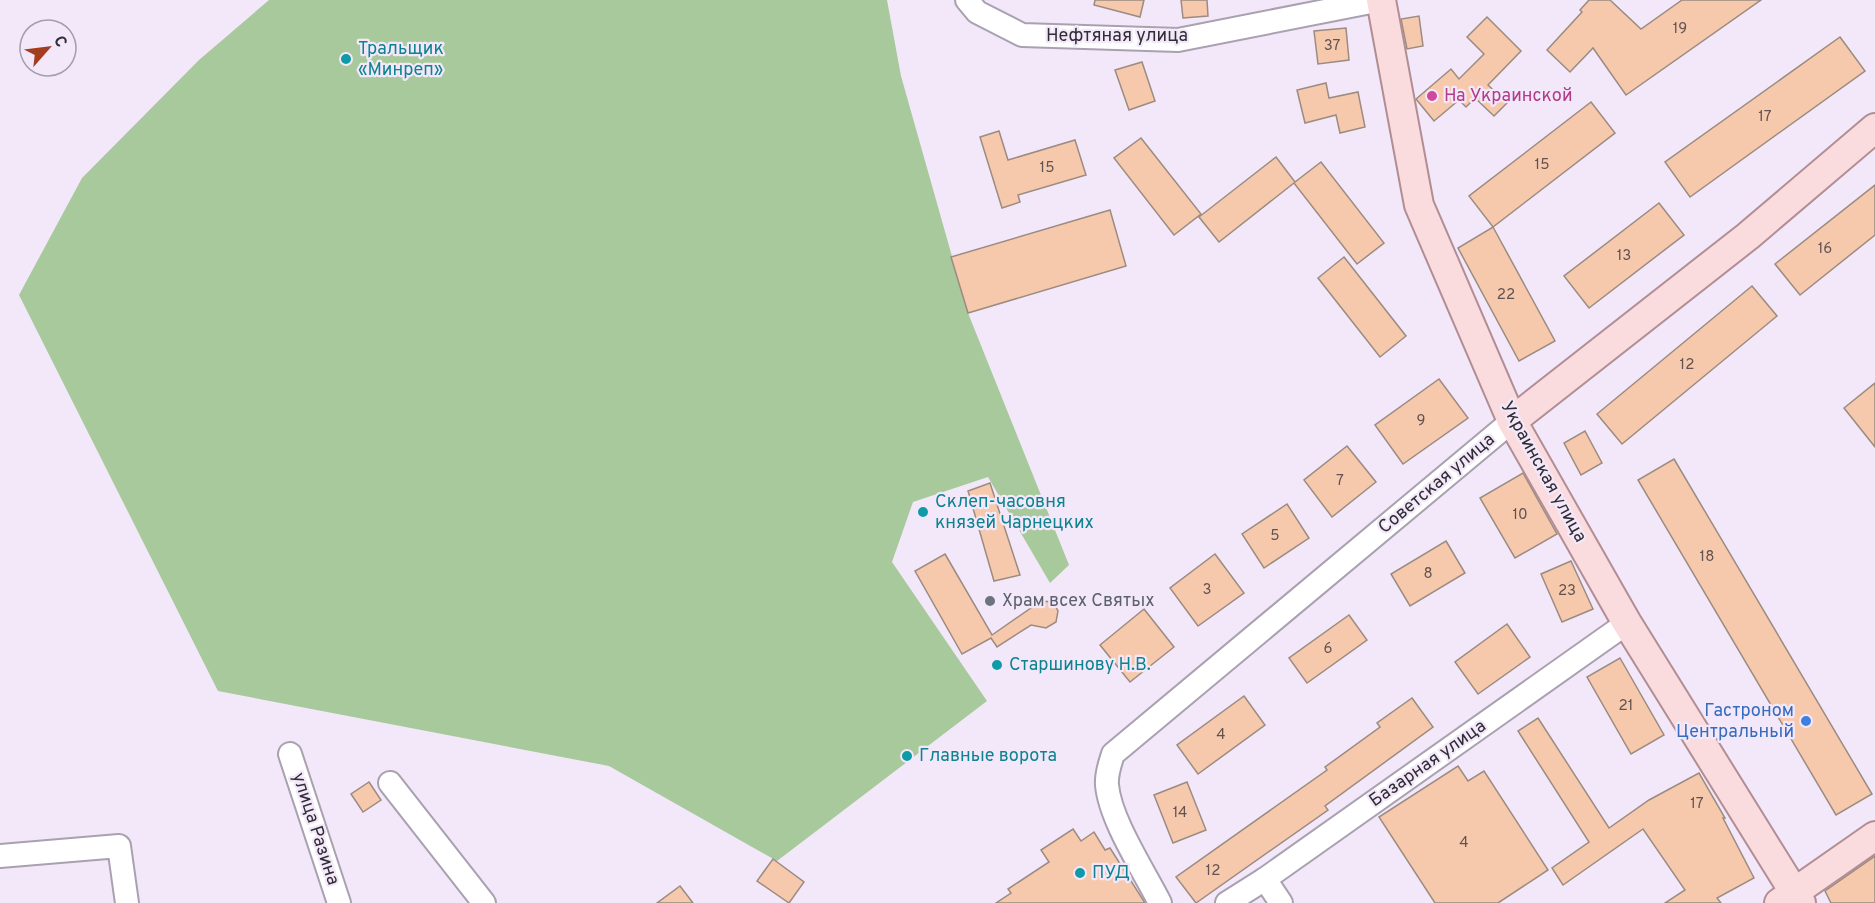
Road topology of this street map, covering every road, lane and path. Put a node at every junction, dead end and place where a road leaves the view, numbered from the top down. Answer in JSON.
{"nodes":[{"id":1,"x":968,"y":0,"type":"edge"},
{"id":2,"x":1381,"y":0,"type":"edge"},
{"id":3,"x":1875,"y":128,"type":"edge"},
{"id":4,"x":1512,"y":421,"type":"junction"},
{"id":5,"x":1627,"y":623,"type":"junction"},
{"id":6,"x":290,"y":754,"type":"dead end"},
{"id":7,"x":390,"y":783,"type":"dead end"},
{"id":8,"x":1875,"y":836,"type":"edge"},
{"id":9,"x":0,"y":856,"type":"edge"},
{"id":10,"x":1265,"y":879,"type":"junction"},
{"id":11,"x":1792,"y":899,"type":"edge"},
{"id":12,"x":127,"y":903,"type":"edge"},
{"id":13,"x":339,"y":903,"type":"edge"},
{"id":14,"x":484,"y":903,"type":"edge"},
{"id":15,"x":1160,"y":903,"type":"edge"},
{"id":16,"x":1227,"y":903,"type":"edge"},
{"id":17,"x":1281,"y":903,"type":"edge"}],
"edges":[{"from":1,"to":2,"type":"street","name":"Нефтяная улица"},
{"from":2,"to":4,"type":"main road","name":"Украинская улица"},
{"from":3,"to":4,"type":"main road","name":"Советская улица"},
{"from":4,"to":5,"type":"main road","name":"Украинская улица"},
{"from":4,"to":15,"type":"street","name":"Советская улица"},
{"from":5,"to":10,"type":"street","name":"Базарная улица"},
{"from":5,"to":11,"type":"main road","name":"Украинская улица"},
{"from":6,"to":13,"type":"street","name":"улица Разина"},
{"from":7,"to":14,"type":"street"},
{"from":8,"to":11,"type":"main road"},
{"from":9,"to":12,"type":"street"},
{"from":10,"to":16,"type":"street","name":"Базарная улица"},
{"from":10,"to":17,"type":"street"}]}
